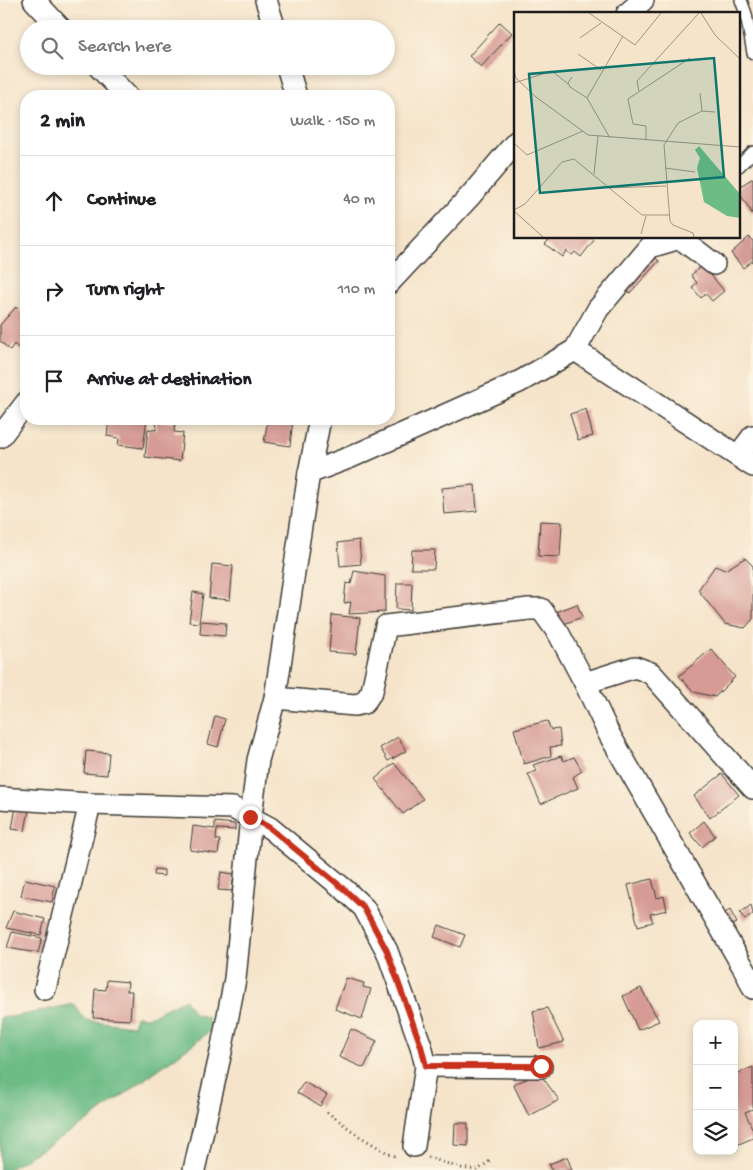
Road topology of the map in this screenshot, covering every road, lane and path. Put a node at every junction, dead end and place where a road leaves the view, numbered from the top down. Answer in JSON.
{"nodes":[{"id":1,"x":34,"y":0,"type":"edge"},
{"id":2,"x":266,"y":0,"type":"edge"},
{"id":3,"x":643,"y":0,"type":"edge"},
{"id":4,"x":741,"y":0,"type":"edge"},
{"id":5,"x":629,"y":12,"type":"edge"},
{"id":6,"x":53,"y":20,"type":"edge"},
{"id":7,"x":272,"y":20,"type":"edge"},
{"id":8,"x":753,"y":53,"type":"edge"},
{"id":9,"x":106,"y":75,"type":"edge"},
{"id":10,"x":290,"y":75,"type":"edge"},
{"id":11,"x":120,"y":90,"type":"edge"},
{"id":12,"x":294,"y":90,"type":"edge"},
{"id":13,"x":514,"y":144,"type":"edge"},
{"id":14,"x":753,"y":152,"type":"edge"},
{"id":15,"x":740,"y":165,"type":"edge"},
{"id":16,"x":677,"y":239,"type":"edge"},
{"id":17,"x":681,"y":239,"type":"edge"},
{"id":18,"x":714,"y":264,"type":"dead end"},
{"id":19,"x":395,"y":277,"type":"edge"},
{"id":20,"x":576,"y":350,"type":"junction"},
{"id":21,"x":20,"y":411,"type":"edge"},
{"id":22,"x":319,"y":425,"type":"edge"},
{"id":23,"x":753,"y":436,"type":"edge"},
{"id":24,"x":0,"y":437,"type":"edge"},
{"id":25,"x":746,"y":461,"type":"edge"},
{"id":26,"x":309,"y":473,"type":"junction"},
{"id":27,"x":585,"y":683,"type":"junction"},
{"id":28,"x":274,"y":698,"type":"junction"},
{"id":29,"x":753,"y":788,"type":"edge"},
{"id":30,"x":0,"y":798,"type":"edge"},
{"id":31,"x":90,"y":804,"type":"junction"},
{"id":32,"x":250,"y":817,"type":"junction"},
{"id":33,"x":753,"y":988,"type":"edge"},
{"id":34,"x":46,"y":989,"type":"dead end"},
{"id":35,"x":426,"y":1066,"type":"junction"},
{"id":36,"x":541,"y":1066,"type":"dead end"},
{"id":37,"x":326,"y":1112,"type":"dead end"},
{"id":38,"x":414,"y":1146,"type":"junction"},
{"id":39,"x":490,"y":1161,"type":"dead end"},
{"id":40,"x":194,"y":1170,"type":"edge"}],
"edges":[{"from":1,"to":6,"type":"street"},
{"from":2,"to":7,"type":"street"},
{"from":3,"to":5,"type":"street"},
{"from":4,"to":8,"type":"lane"},
{"from":9,"to":11,"type":"street"},
{"from":10,"to":12,"type":"street"},
{"from":13,"to":19,"type":"street"},
{"from":14,"to":15,"type":"lane"},
{"from":16,"to":20,"type":"street"},
{"from":17,"to":18,"type":"street"},
{"from":20,"to":25,"type":"street"},
{"from":20,"to":26,"type":"street"},
{"from":21,"to":24,"type":"street"},
{"from":22,"to":26,"type":"street"},
{"from":23,"to":25,"type":"street"},
{"from":26,"to":28,"type":"street"},
{"from":27,"to":28,"type":"street"},
{"from":27,"to":29,"type":"street"},
{"from":27,"to":33,"type":"street"},
{"from":28,"to":32,"type":"street"},
{"from":30,"to":31,"type":"street"},
{"from":31,"to":32,"type":"street"},
{"from":31,"to":34,"type":"street"},
{"from":32,"to":35,"type":"street"},
{"from":32,"to":40,"type":"street"},
{"from":35,"to":36,"type":"street"},
{"from":35,"to":38,"type":"street"},
{"from":37,"to":38,"type":"path"},
{"from":38,"to":39,"type":"path"}]}
